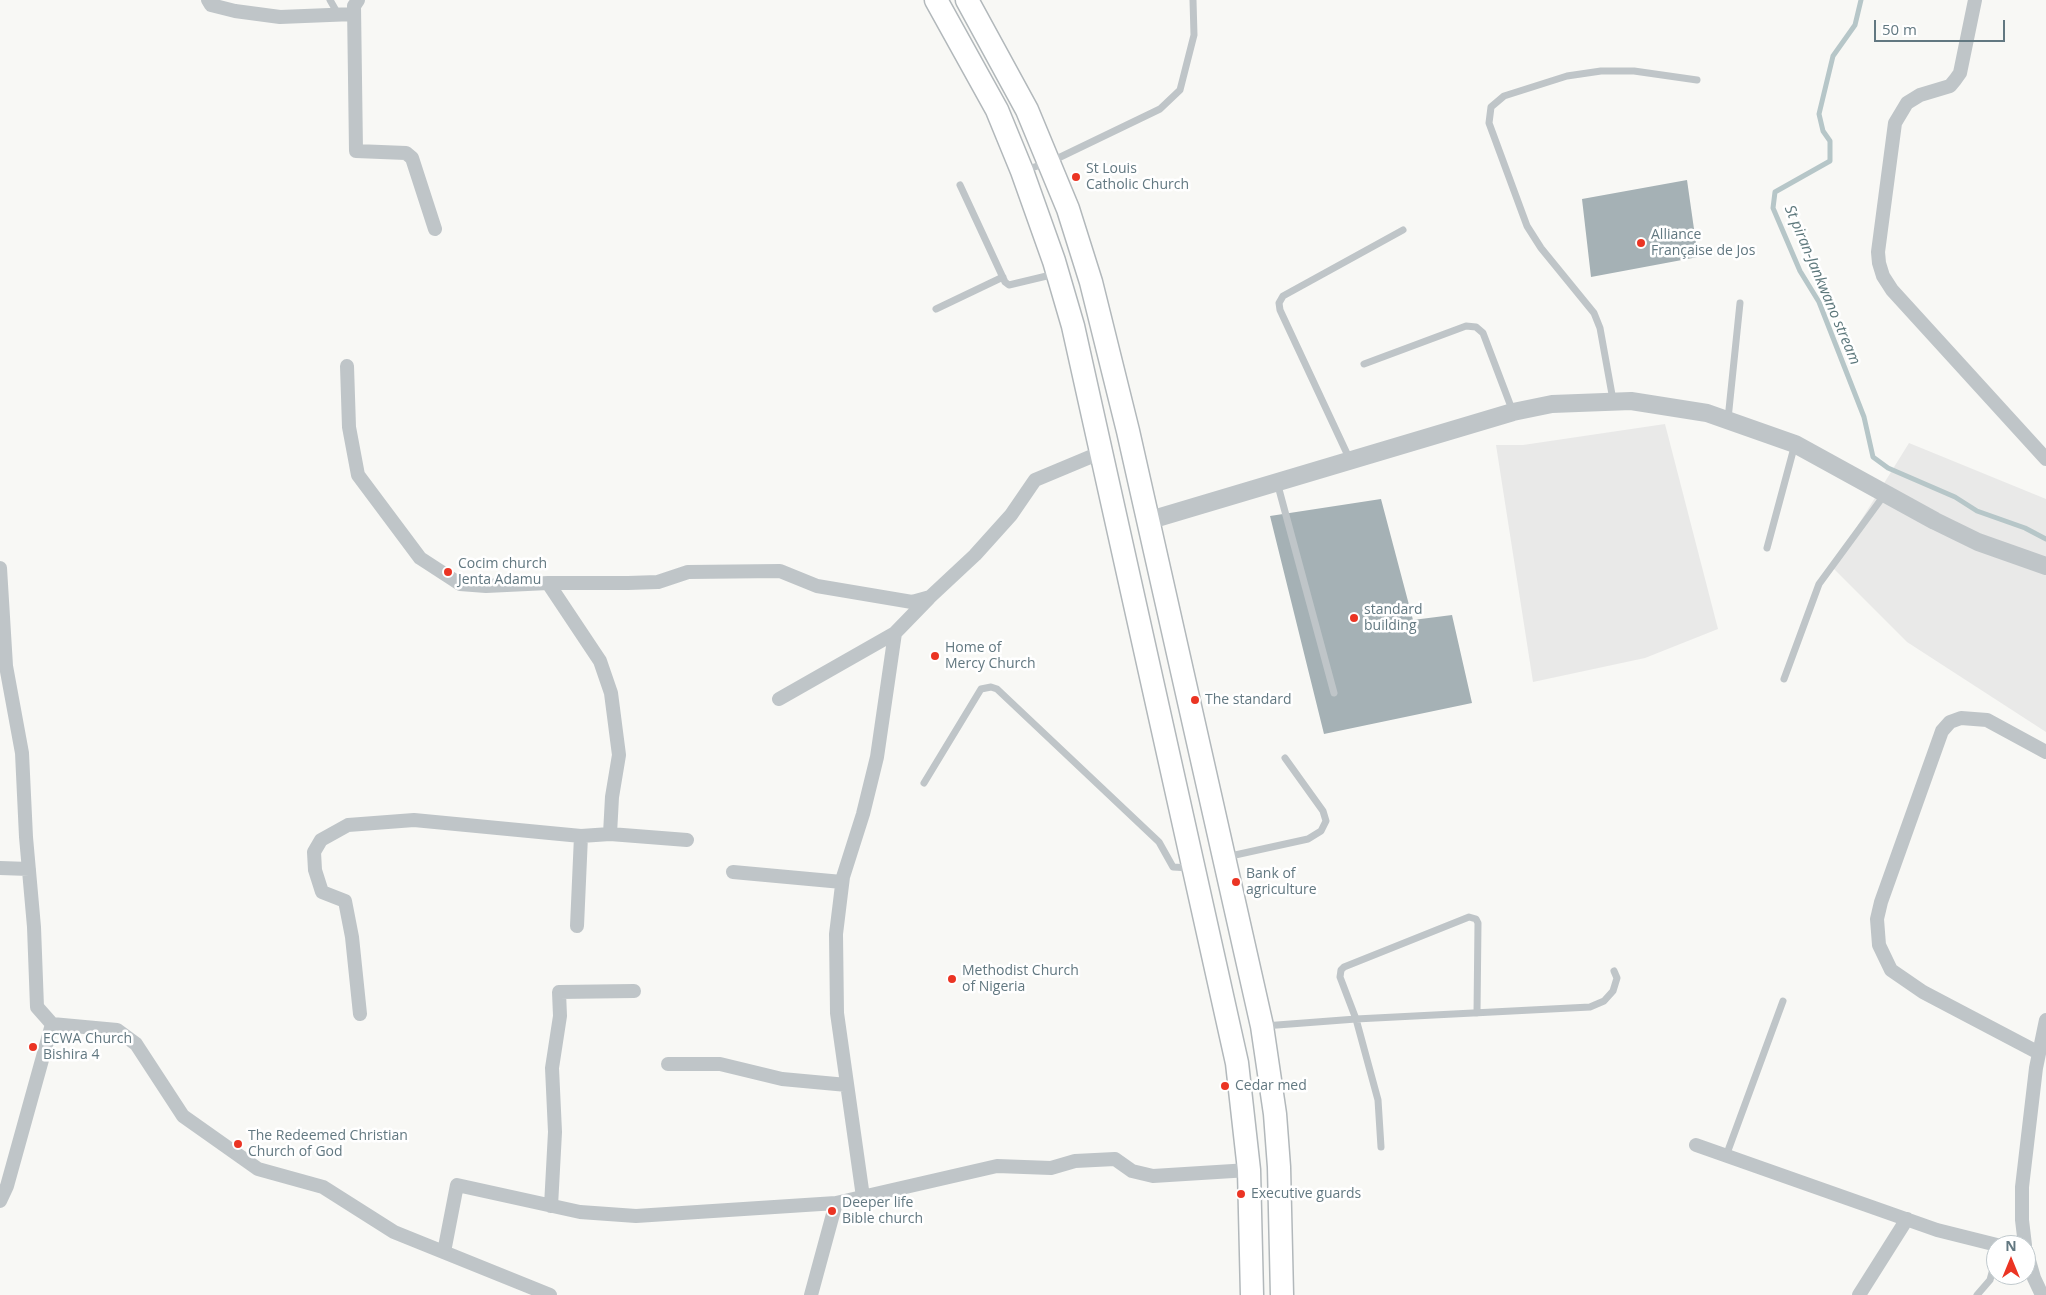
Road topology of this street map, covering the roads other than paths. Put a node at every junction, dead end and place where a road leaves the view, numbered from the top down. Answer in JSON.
{"nodes":[{"id":1,"x":208,"y":0,"type":"edge"},
{"id":2,"x":330,"y":0,"type":"edge"},
{"id":3,"x":358,"y":0,"type":"edge"},
{"id":4,"x":936,"y":0,"type":"edge"},
{"id":5,"x":967,"y":0,"type":"edge"},
{"id":6,"x":1193,"y":0,"type":"edge"},
{"id":7,"x":1975,"y":0,"type":"edge"},
{"id":8,"x":354,"y":14,"type":"junction"},
{"id":9,"x":339,"y":15,"type":"junction"},
{"id":10,"x":1697,"y":80,"type":"dead end"},
{"id":11,"x":1050,"y":162,"type":"junction"},
{"id":12,"x":1022,"y":171,"type":"junction"},
{"id":13,"x":960,"y":185,"type":"dead end"},
{"id":14,"x":436,"y":229,"type":"dead end"},
{"id":15,"x":1403,"y":230,"type":"dead end"},
{"id":16,"x":1058,"y":273,"type":"junction"},
{"id":17,"x":1003,"y":278,"type":"junction"},
{"id":18,"x":1740,"y":303,"type":"dead end"},
{"id":19,"x":936,"y":309,"type":"dead end"},
{"id":20,"x":1364,"y":364,"type":"dead end"},
{"id":21,"x":347,"y":366,"type":"dead end"},
{"id":22,"x":1613,"y":400,"type":"junction"},
{"id":23,"x":1513,"y":412,"type":"junction"},
{"id":24,"x":1728,"y":419,"type":"junction"},
{"id":25,"x":1795,"y":444,"type":"junction"},
{"id":26,"x":1102,"y":452,"type":"junction"},
{"id":27,"x":2046,"y":459,"type":"edge"},
{"id":28,"x":1351,"y":460,"type":"junction"},
{"id":29,"x":1276,"y":482,"type":"junction"},
{"id":30,"x":1885,"y":494,"type":"junction"},
{"id":31,"x":1147,"y":521,"type":"junction"},
{"id":32,"x":1766,"y":548,"type":"dead end"},
{"id":33,"x":2046,"y":566,"type":"edge"},
{"id":34,"x":0,"y":568,"type":"edge"},
{"id":35,"x":548,"y":583,"type":"junction"},
{"id":36,"x":930,"y":598,"type":"junction"},
{"id":37,"x":895,"y":633,"type":"junction"},
{"id":38,"x":1784,"y":679,"type":"dead end"},
{"id":39,"x":1334,"y":694,"type":"dead end"},
{"id":40,"x":779,"y":699,"type":"dead end"},
{"id":41,"x":2046,"y":752,"type":"edge"},
{"id":42,"x":1285,"y":758,"type":"dead end"},
{"id":43,"x":924,"y":783,"type":"dead end"},
{"id":44,"x":610,"y":834,"type":"junction"},
{"id":45,"x":582,"y":836,"type":"junction"},
{"id":46,"x":687,"y":840,"type":"dead end"},
{"id":47,"x":1225,"y":857,"type":"junction"},
{"id":48,"x":1195,"y":866,"type":"junction"},
{"id":49,"x":0,"y":868,"type":"edge"},
{"id":50,"x":29,"y":868,"type":"junction"},
{"id":51,"x":733,"y":872,"type":"dead end"},
{"id":52,"x":842,"y":882,"type":"junction"},
{"id":53,"x":577,"y":926,"type":"dead end"},
{"id":54,"x":1614,"y":971,"type":"dead end"},
{"id":55,"x":634,"y":991,"type":"dead end"},
{"id":56,"x":1784,"y":1001,"type":"dead end"},
{"id":57,"x":1476,"y":1013,"type":"junction"},
{"id":58,"x":360,"y":1014,"type":"dead end"},
{"id":59,"x":1356,"y":1019,"type":"junction"},
{"id":60,"x":2046,"y":1020,"type":"edge"},
{"id":61,"x":52,"y":1024,"type":"junction"},
{"id":62,"x":1262,"y":1026,"type":"junction"},
{"id":63,"x":2039,"y":1053,"type":"junction"},
{"id":64,"x":1268,"y":1060,"type":"junction"},
{"id":65,"x":1237,"y":1063,"type":"junction"},
{"id":66,"x":668,"y":1064,"type":"dead end"},
{"id":67,"x":847,"y":1085,"type":"junction"},
{"id":68,"x":1696,"y":1145,"type":"dead end"},
{"id":69,"x":1381,"y":1147,"type":"dead end"},
{"id":70,"x":1726,"y":1156,"type":"junction"},
{"id":71,"x":1249,"y":1170,"type":"junction"},
{"id":72,"x":863,"y":1197,"type":"junction"},
{"id":73,"x":0,"y":1201,"type":"edge"},
{"id":74,"x":836,"y":1203,"type":"junction"},
{"id":75,"x":551,"y":1206,"type":"junction"},
{"id":76,"x":1906,"y":1219,"type":"junction"},
{"id":77,"x":2024,"y":1235,"type":"edge"},
{"id":78,"x":1986,"y":1243,"type":"edge"},
{"id":79,"x":444,"y":1252,"type":"junction"},
{"id":80,"x":2036,"y":1282,"type":"edge"},
{"id":81,"x":1986,"y":1285,"type":"edge"},
{"id":82,"x":550,"y":1295,"type":"edge"},
{"id":83,"x":811,"y":1295,"type":"edge"},
{"id":84,"x":1252,"y":1295,"type":"edge"},
{"id":85,"x":1282,"y":1295,"type":"edge"},
{"id":86,"x":1859,"y":1295,"type":"edge"},
{"id":87,"x":1977,"y":1295,"type":"edge"},
{"id":88,"x":2042,"y":1295,"type":"edge"}],
"edges":[{"from":1,"to":9,"type":"street"},
{"from":2,"to":9,"type":"lane"},
{"from":3,"to":8,"type":"street"},
{"from":4,"to":12,"type":"highway"},
{"from":5,"to":11,"type":"highway"},
{"from":6,"to":11,"type":"lane"},
{"from":7,"to":27,"type":"street"},
{"from":8,"to":9,"type":"street"},
{"from":8,"to":14,"type":"street"},
{"from":10,"to":22,"type":"lane"},
{"from":11,"to":12,"type":"lane"},
{"from":11,"to":31,"type":"highway"},
{"from":12,"to":16,"type":"highway"},
{"from":13,"to":17,"type":"lane"},
{"from":15,"to":28,"type":"lane"},
{"from":16,"to":17,"type":"lane"},
{"from":16,"to":26,"type":"highway"},
{"from":17,"to":19,"type":"lane"},
{"from":18,"to":24,"type":"lane"},
{"from":20,"to":23,"type":"lane"},
{"from":21,"to":35,"type":"street"},
{"from":22,"to":23,"type":"street"},
{"from":22,"to":24,"type":"street"},
{"from":23,"to":28,"type":"street"},
{"from":24,"to":25,"type":"street"},
{"from":25,"to":30,"type":"street"},
{"from":25,"to":32,"type":"lane"},
{"from":26,"to":36,"type":"street"},
{"from":26,"to":48,"type":"highway"},
{"from":28,"to":29,"type":"street"},
{"from":29,"to":31,"type":"street"},
{"from":29,"to":39,"type":"lane"},
{"from":30,"to":33,"type":"street"},
{"from":30,"to":38,"type":"lane"},
{"from":31,"to":47,"type":"highway"},
{"from":34,"to":50,"type":"street"},
{"from":35,"to":36,"type":"street"},
{"from":35,"to":44,"type":"street"},
{"from":36,"to":37,"type":"street"},
{"from":37,"to":40,"type":"street"},
{"from":37,"to":52,"type":"street"},
{"from":41,"to":63,"type":"street"},
{"from":42,"to":47,"type":"lane"},
{"from":43,"to":48,"type":"lane"},
{"from":44,"to":45,"type":"street"},
{"from":44,"to":46,"type":"street"},
{"from":45,"to":53,"type":"street"},
{"from":45,"to":58,"type":"street"},
{"from":47,"to":48,"type":"highway"},
{"from":47,"to":62,"type":"highway"},
{"from":48,"to":65,"type":"highway"},
{"from":49,"to":50,"type":"street"},
{"from":50,"to":61,"type":"street"},
{"from":51,"to":52,"type":"street"},
{"from":52,"to":67,"type":"street"},
{"from":54,"to":57,"type":"lane"},
{"from":55,"to":75,"type":"street"},
{"from":56,"to":70,"type":"lane"},
{"from":57,"to":59,"type":"lane"},
{"from":57,"to":59,"type":"lane"},
{"from":59,"to":62,"type":"lane"},
{"from":59,"to":69,"type":"lane"},
{"from":60,"to":63,"type":"street"},
{"from":61,"to":73,"type":"street"},
{"from":61,"to":79,"type":"street"},
{"from":62,"to":64,"type":"highway"},
{"from":63,"to":77,"type":"street"},
{"from":64,"to":65,"type":"highway"},
{"from":64,"to":85,"type":"highway"},
{"from":65,"to":71,"type":"highway"},
{"from":66,"to":67,"type":"street"},
{"from":67,"to":72,"type":"street"},
{"from":68,"to":70,"type":"street"},
{"from":70,"to":76,"type":"street"},
{"from":71,"to":72,"type":"street"},
{"from":71,"to":84,"type":"highway"},
{"from":72,"to":74,"type":"street"},
{"from":74,"to":75,"type":"street"},
{"from":74,"to":83,"type":"street"},
{"from":75,"to":79,"type":"street"},
{"from":76,"to":78,"type":"street"},
{"from":76,"to":86,"type":"street"},
{"from":79,"to":82,"type":"street"},
{"from":80,"to":88,"type":"street"},
{"from":81,"to":87,"type":"lane"}]}
